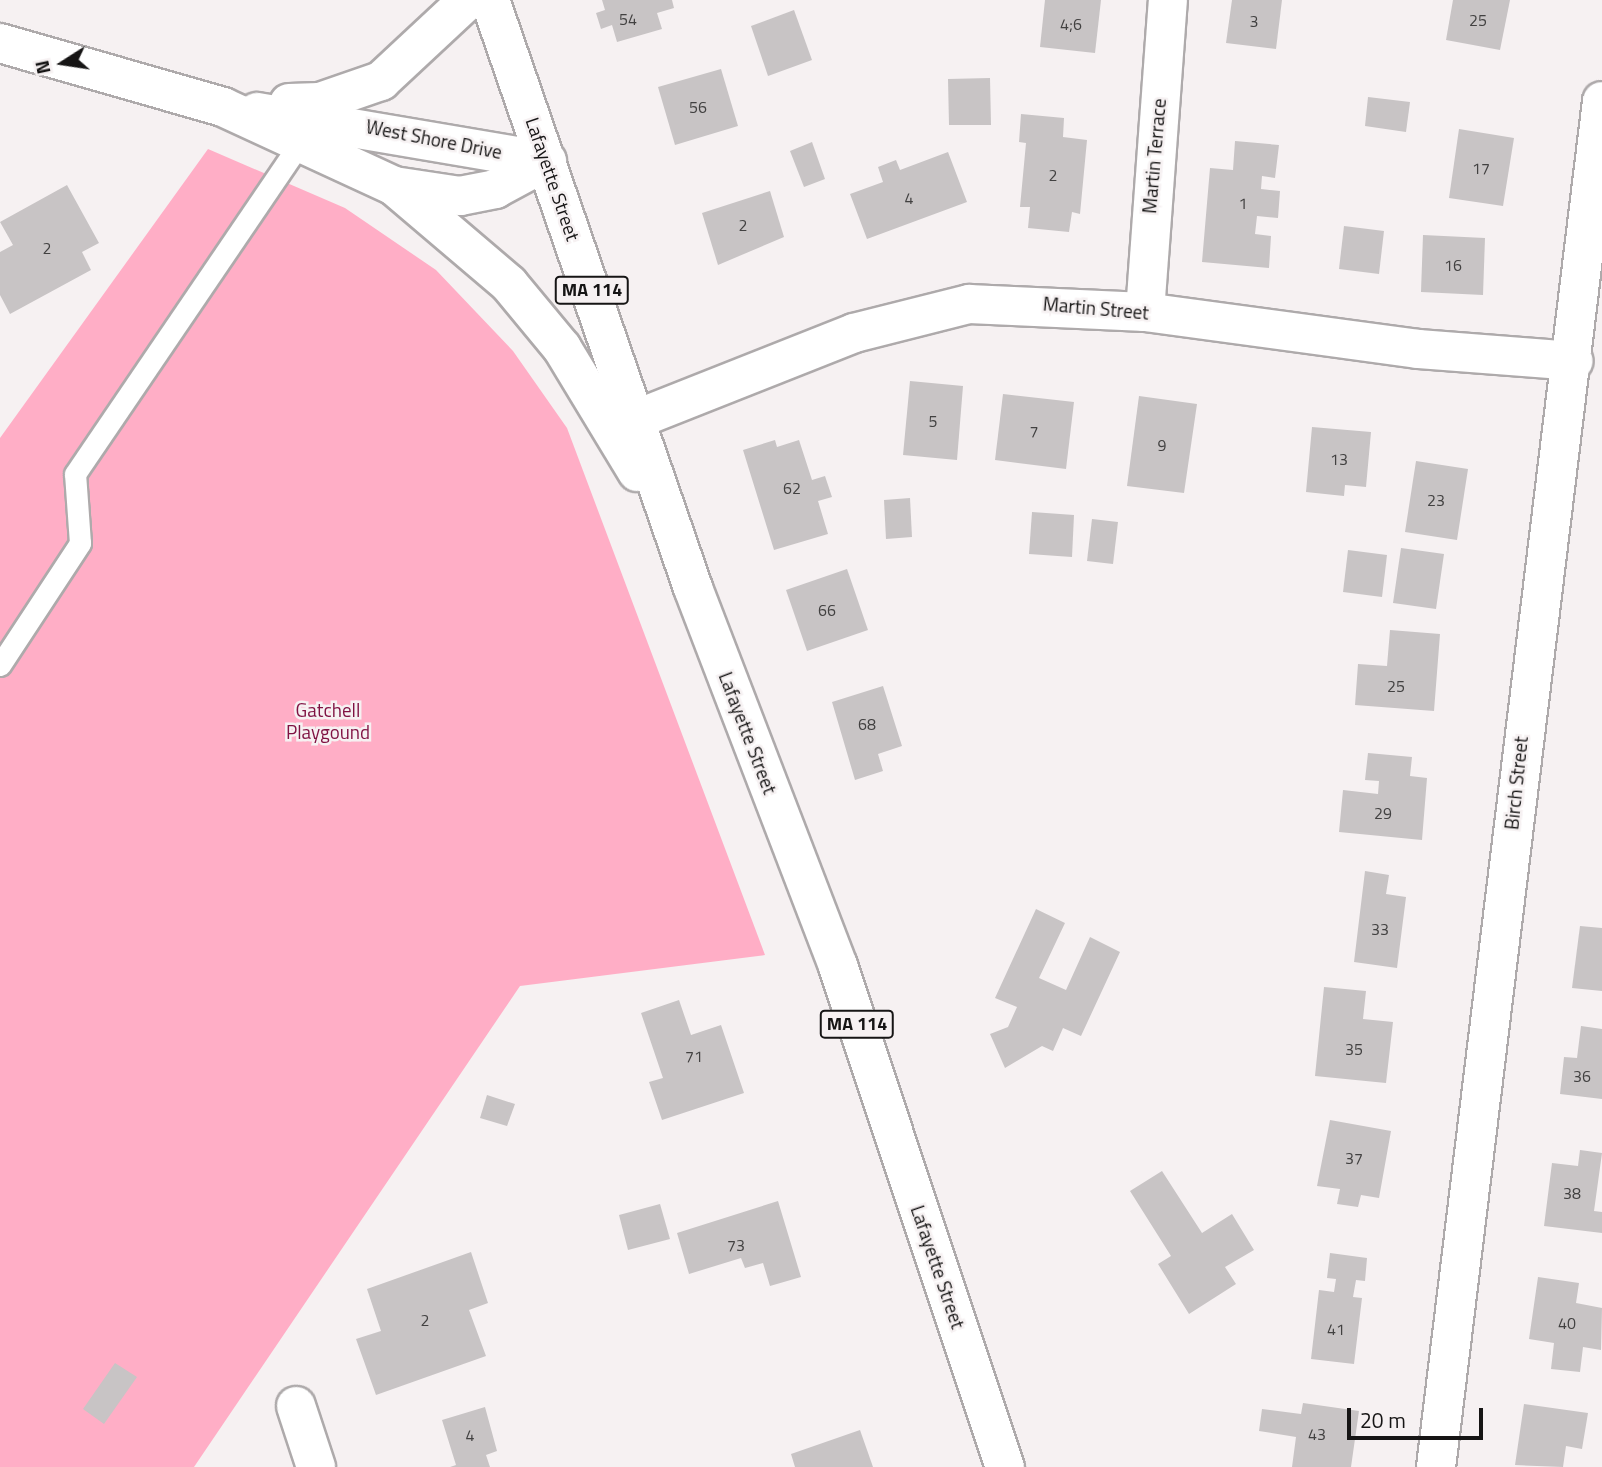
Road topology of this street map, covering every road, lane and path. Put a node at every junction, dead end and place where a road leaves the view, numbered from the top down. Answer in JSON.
{"nodes":[{"id":1,"x":468,"y":0,"type":"edge"},
{"id":2,"x":490,"y":0,"type":"edge"},
{"id":3,"x":1168,"y":0,"type":"edge"},
{"id":4,"x":0,"y":43,"type":"edge"},
{"id":5,"x":1602,"y":101,"type":"edge"},
{"id":6,"x":223,"y":107,"type":"junction"},
{"id":7,"x":299,"y":144,"type":"junction"},
{"id":8,"x":547,"y":161,"type":"junction"},
{"id":9,"x":394,"y":186,"type":"junction"},
{"id":10,"x":1145,"y":312,"type":"junction"},
{"id":11,"x":1574,"y":361,"type":"junction"},
{"id":12,"x":636,"y":419,"type":"junction"},
{"id":13,"x":679,"y":547,"type":"junction"},
{"id":14,"x":0,"y":665,"type":"edge"},
{"id":15,"x":296,"y":1406,"type":"dead end"},
{"id":16,"x":316,"y":1467,"type":"edge"},
{"id":17,"x":1005,"y":1467,"type":"edge"},
{"id":18,"x":1436,"y":1467,"type":"edge"}],
"edges":[{"from":1,"to":6,"type":"main road"},
{"from":2,"to":8,"type":"main road","name":"Lafayette Street","number":"MA 114"},
{"from":3,"to":10,"type":"main road","name":"Martin Terrace"},
{"from":4,"to":6,"type":"main road","name":"West Shore Drive"},
{"from":5,"to":11,"type":"main road","name":"Birch Street"},
{"from":6,"to":7,"type":"main road","name":"West Shore Drive"},
{"from":6,"to":8,"type":"main road","name":"West Shore Drive"},
{"from":7,"to":9,"type":"main road","name":"West Shore Drive"},
{"from":7,"to":14,"type":"lane"},
{"from":8,"to":9,"type":"main road","name":"West Shore Drive"},
{"from":8,"to":12,"type":"main road","name":"Lafayette Street","number":"MA 114"},
{"from":9,"to":13,"type":"main road"},
{"from":10,"to":11,"type":"main road","name":"Martin Street"},
{"from":10,"to":12,"type":"main road","name":"Martin Street"},
{"from":11,"to":18,"type":"main road","name":"Birch Street"},
{"from":12,"to":13,"type":"main road","name":"Lafayette Street","number":"MA 114"},
{"from":13,"to":17,"type":"main road","name":"Lafayette Street","number":"MA 114"},
{"from":15,"to":16,"type":"main road"}]}
